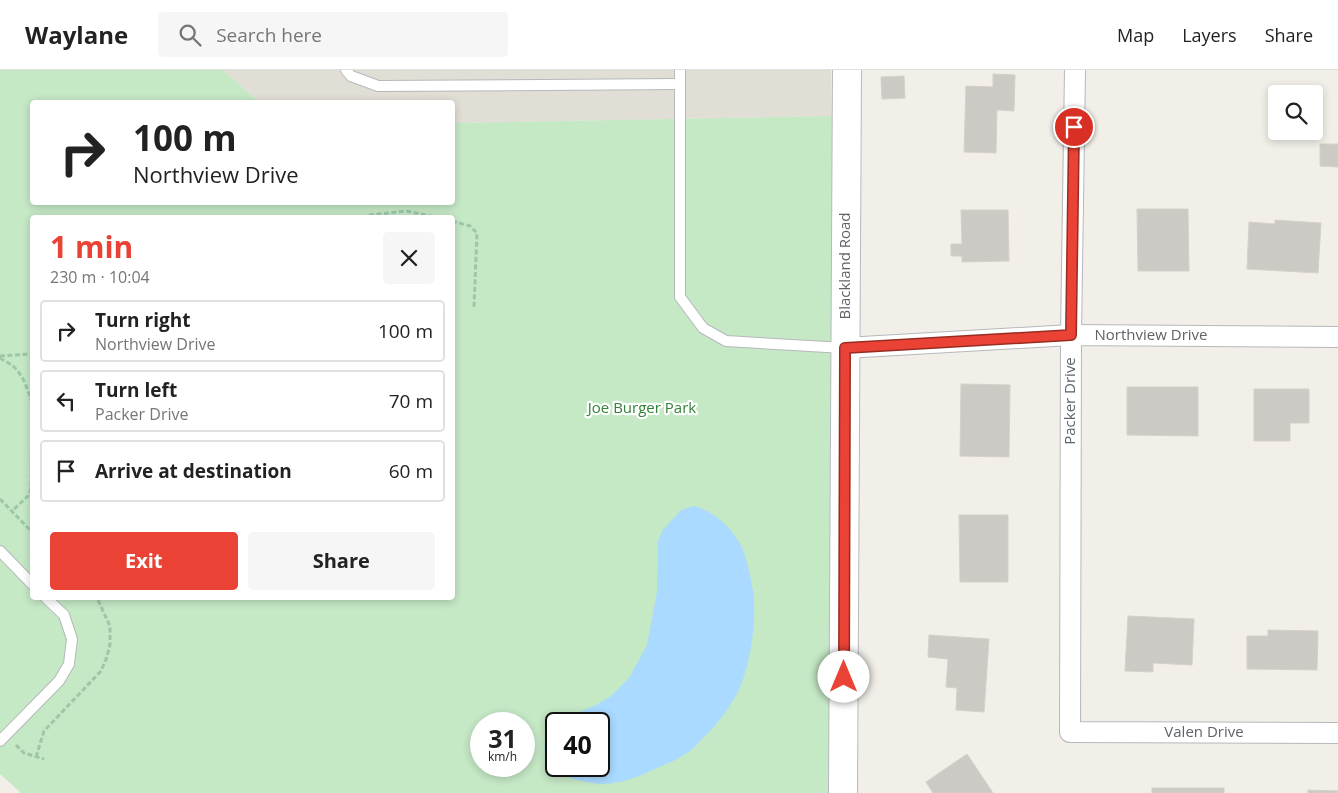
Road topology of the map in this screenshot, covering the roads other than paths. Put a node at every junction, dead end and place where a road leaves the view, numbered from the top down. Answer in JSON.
{"nodes":[{"id":1,"x":346,"y":70,"type":"edge"},
{"id":2,"x":680,"y":70,"type":"edge"},
{"id":3,"x":847,"y":70,"type":"edge"},
{"id":4,"x":1075,"y":70,"type":"edge"},
{"id":5,"x":680,"y":84,"type":"junction"},
{"id":6,"x":1071,"y":335,"type":"junction"},
{"id":7,"x":1338,"y":337,"type":"edge"},
{"id":8,"x":845,"y":348,"type":"junction"},
{"id":9,"x":0,"y":551,"type":"edge"},
{"id":10,"x":30,"y":582,"type":"edge"},
{"id":11,"x":48,"y":600,"type":"edge"},
{"id":12,"x":1070,"y":732,"type":"joint"},
{"id":13,"x":1338,"y":733,"type":"edge"},
{"id":14,"x":2,"y":738,"type":"edge"},
{"id":15,"x":843,"y":793,"type":"edge"}],
"edges":[{"from":1,"to":5,"type":"lane"},
{"from":2,"to":5,"type":"lane"},
{"from":3,"to":8,"type":"street","name":"Blackland Road"},
{"from":4,"to":6,"type":"street","name":"Packer Drive"},
{"from":5,"to":8,"type":"lane"},
{"from":6,"to":7,"type":"street","name":"Northview Drive"},
{"from":6,"to":8,"type":"street","name":"Northview Drive"},
{"from":6,"to":12,"type":"street","name":"Packer Drive"},
{"from":8,"to":15,"type":"street","name":"Blackland Road"},
{"from":9,"to":10,"type":"lane"},
{"from":11,"to":14,"type":"lane"},
{"from":12,"to":13,"type":"street","name":"Valen Drive"}]}
